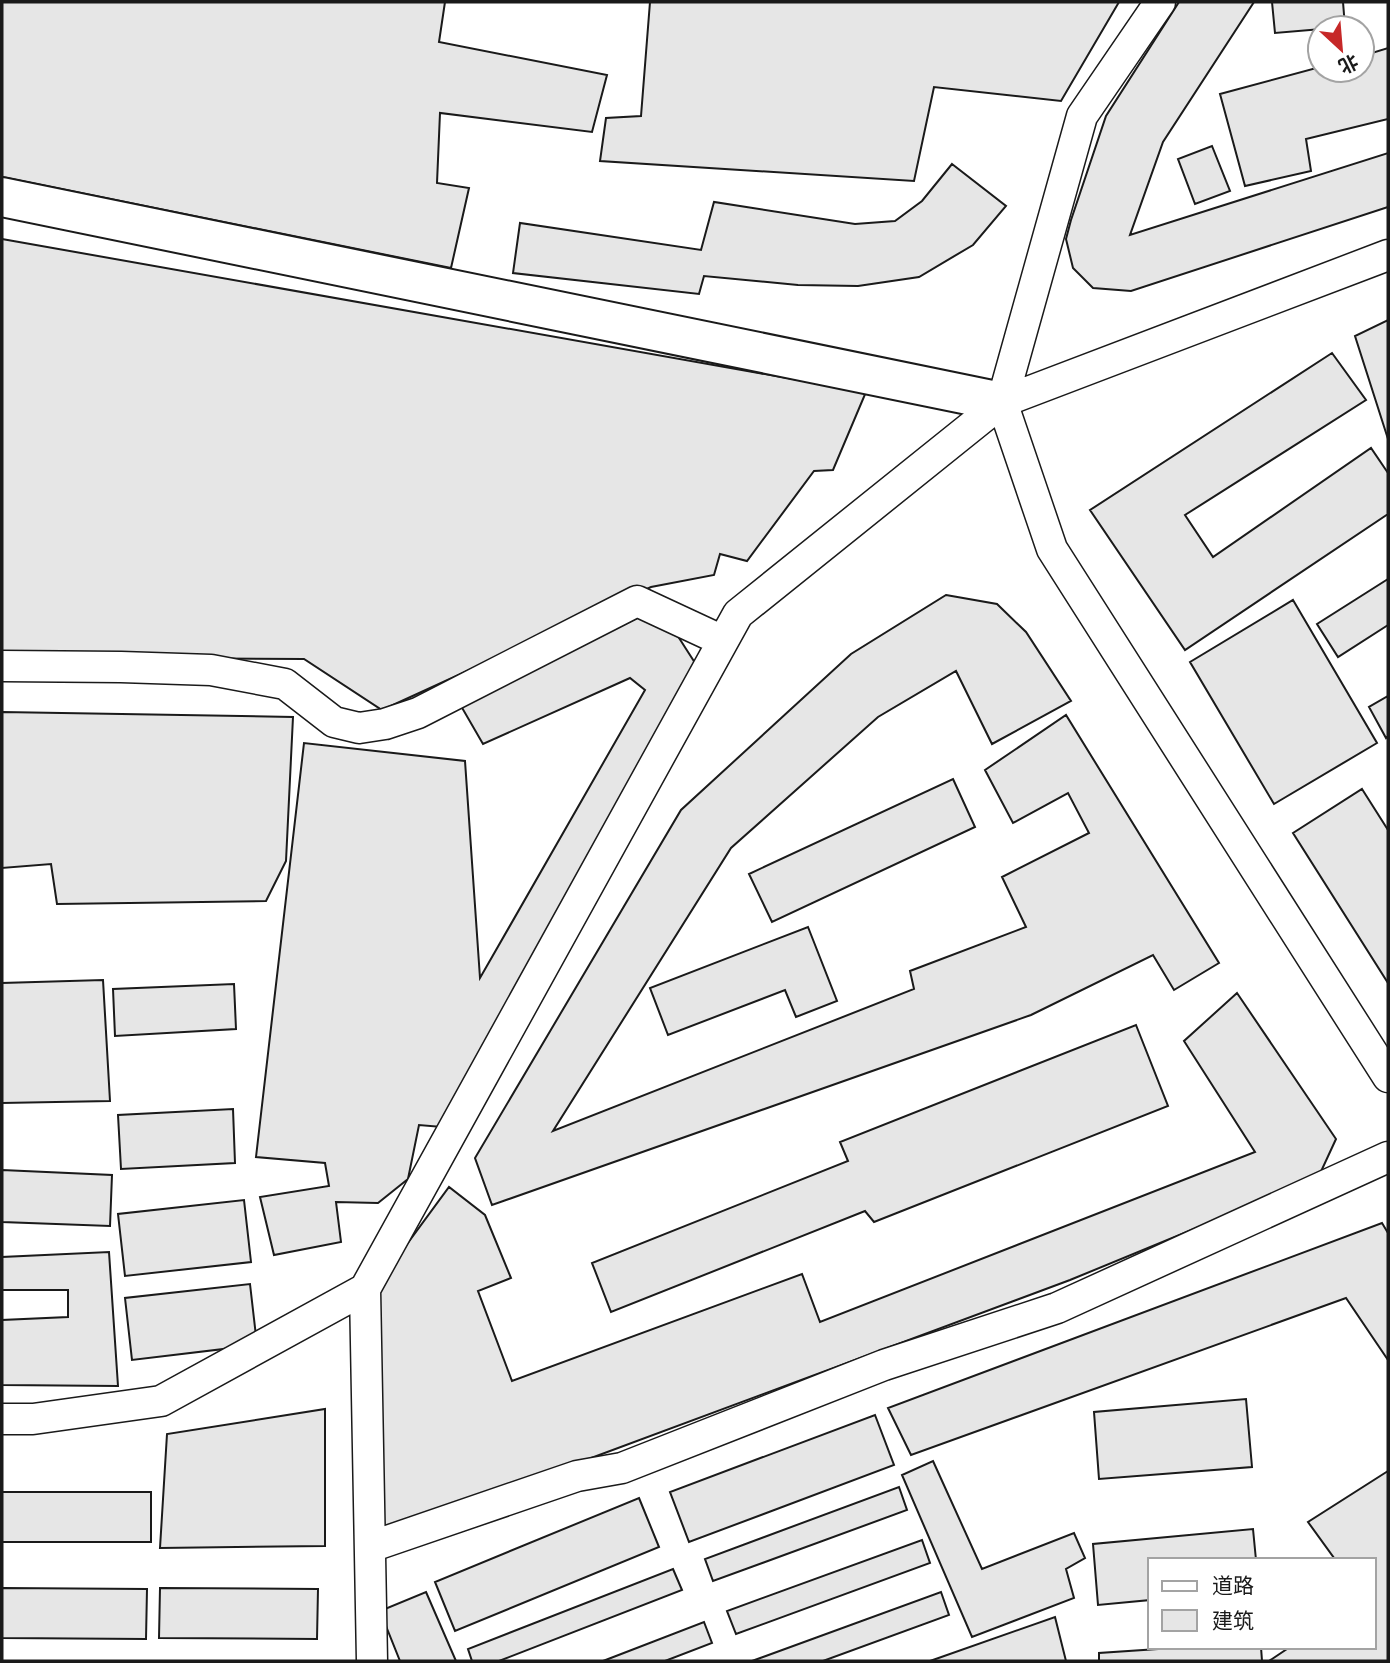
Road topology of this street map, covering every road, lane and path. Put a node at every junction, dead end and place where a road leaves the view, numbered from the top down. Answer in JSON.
{"nodes":[{"id":1,"x":1160,"y":2,"type":"edge"},
{"id":2,"x":2,"y":197,"type":"edge"},
{"id":3,"x":1388,"y":256,"type":"edge"},
{"id":4,"x":1002,"y":402,"type":"junction"},
{"id":5,"x":723,"y":641,"type":"junction"},
{"id":6,"x":2,"y":666,"type":"edge"},
{"id":7,"x":1388,"y":1077,"type":"edge"},
{"id":8,"x":1388,"y":1157,"type":"edge"},
{"id":9,"x":365,"y":1289,"type":"junction"},
{"id":10,"x":2,"y":1419,"type":"edge"},
{"id":11,"x":370,"y":1546,"type":"junction"},
{"id":12,"x":372,"y":1661,"type":"edge"}],
"edges":[{"from":1,"to":4,"type":"street"},
{"from":2,"to":4,"type":"street"},
{"from":3,"to":4,"type":"street"},
{"from":4,"to":5,"type":"street"},
{"from":4,"to":7,"type":"street"},
{"from":5,"to":6,"type":"street"},
{"from":5,"to":9,"type":"street"},
{"from":8,"to":11,"type":"street"},
{"from":9,"to":10,"type":"street"},
{"from":9,"to":11,"type":"street"},
{"from":11,"to":12,"type":"street"}]}
